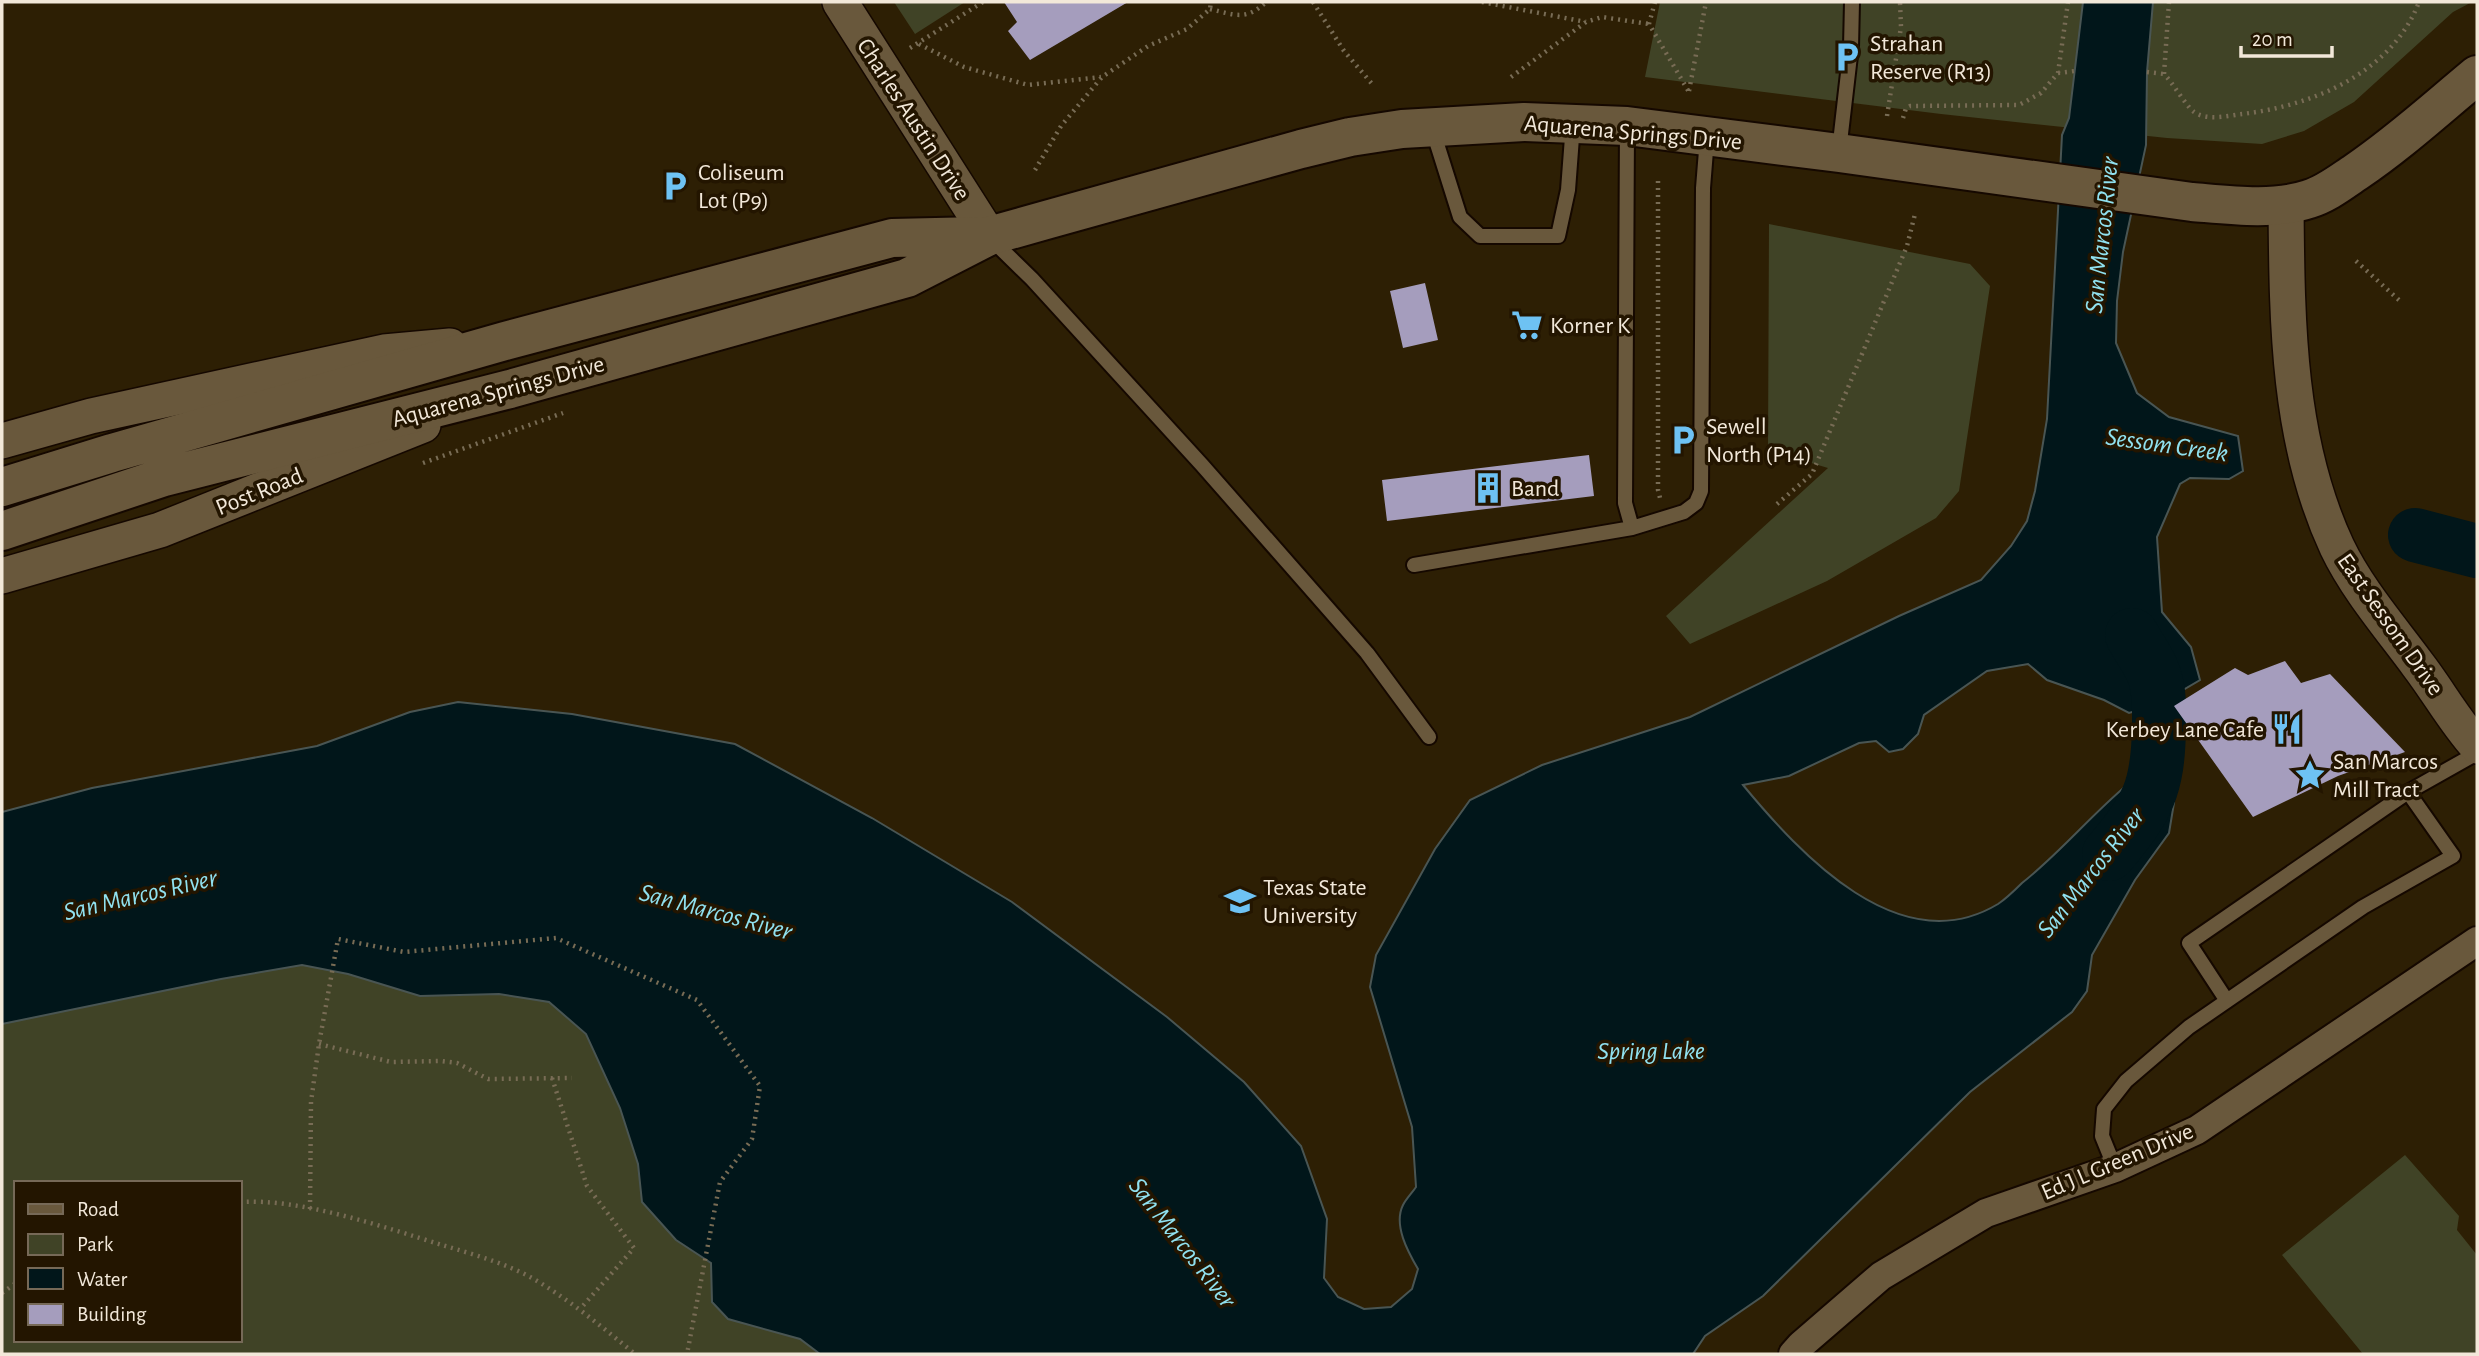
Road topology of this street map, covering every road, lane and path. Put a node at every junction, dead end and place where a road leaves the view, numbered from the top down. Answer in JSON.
{"nodes":[{"id":1,"x":839,"y":2,"type":"edge"},
{"id":2,"x":984,"y":2,"type":"edge"},
{"id":3,"x":1210,"y":2,"type":"edge"},
{"id":4,"x":1266,"y":2,"type":"edge"},
{"id":5,"x":1313,"y":2,"type":"edge"},
{"id":6,"x":1482,"y":2,"type":"edge"},
{"id":7,"x":1655,"y":2,"type":"edge"},
{"id":8,"x":1706,"y":2,"type":"edge"},
{"id":9,"x":1852,"y":2,"type":"edge"},
{"id":10,"x":1900,"y":2,"type":"edge"},
{"id":11,"x":2068,"y":2,"type":"edge"},
{"id":12,"x":2169,"y":2,"type":"edge"},
{"id":13,"x":2419,"y":2,"type":"edge"},
{"id":14,"x":1210,"y":9,"type":"junction"},
{"id":15,"x":1586,"y":22,"type":"junction"},
{"id":16,"x":1649,"y":24,"type":"junction"},
{"id":17,"x":919,"y":44,"type":"junction"},
{"id":18,"x":910,"y":48,"type":"dead end"},
{"id":19,"x":2075,"y":71,"type":"dead end"},
{"id":20,"x":2147,"y":72,"type":"dead end"},
{"id":21,"x":2058,"y":73,"type":"junction"},
{"id":22,"x":2164,"y":74,"type":"junction"},
{"id":23,"x":2477,"y":75,"type":"edge"},
{"id":24,"x":1102,"y":77,"type":"junction"},
{"id":25,"x":1511,"y":77,"type":"dead end"},
{"id":26,"x":1373,"y":85,"type":"dead end"},
{"id":27,"x":1887,"y":116,"type":"dead end"},
{"id":28,"x":1903,"y":118,"type":"dead end"},
{"id":29,"x":1573,"y":123,"type":"junction"},
{"id":30,"x":1432,"y":127,"type":"junction"},
{"id":31,"x":1627,"y":127,"type":"junction"},
{"id":32,"x":1707,"y":136,"type":"junction"},
{"id":33,"x":1839,"y":153,"type":"junction"},
{"id":34,"x":1035,"y":170,"type":"dead end"},
{"id":35,"x":1658,"y":181,"type":"dead end"},
{"id":36,"x":2286,"y":204,"type":"junction"},
{"id":37,"x":1915,"y":214,"type":"dead end"},
{"id":38,"x":989,"y":236,"type":"junction"},
{"id":39,"x":2356,"y":261,"type":"dead end"},
{"id":40,"x":2400,"y":302,"type":"dead end"},
{"id":41,"x":505,"y":341,"type":"junction"},
{"id":42,"x":510,"y":389,"type":"junction"},
{"id":43,"x":576,"y":408,"type":"dead end"},
{"id":44,"x":2,"y":441,"type":"edge"},
{"id":45,"x":417,"y":466,"type":"dead end"},
{"id":46,"x":2,"y":487,"type":"edge"},
{"id":47,"x":1777,"y":504,"type":"dead end"},
{"id":48,"x":1665,"y":519,"type":"junction"},
{"id":49,"x":1632,"y":528,"type":"junction"},
{"id":50,"x":2,"y":531,"type":"edge"},
{"id":51,"x":1413,"y":565,"type":"dead end"},
{"id":52,"x":2,"y":576,"type":"edge"},
{"id":53,"x":1429,"y":737,"type":"dead end"},
{"id":54,"x":2476,"y":744,"type":"edge"},
{"id":55,"x":2408,"y":792,"type":"junction"},
{"id":56,"x":2477,"y":942,"type":"edge"},
{"id":57,"x":2227,"y":1001,"type":"junction"},
{"id":58,"x":319,"y":1044,"type":"junction"},
{"id":59,"x":552,"y":1078,"type":"junction"},
{"id":60,"x":572,"y":1078,"type":"dead end"},
{"id":61,"x":2115,"y":1168,"type":"junction"},
{"id":62,"x":242,"y":1202,"type":"edge"},
{"id":63,"x":310,"y":1209,"type":"junction"},
{"id":64,"x":580,"y":1309,"type":"junction"},
{"id":65,"x":635,"y":1354,"type":"edge"},
{"id":66,"x":687,"y":1354,"type":"edge"},
{"id":67,"x":1794,"y":1354,"type":"edge"}],
"edges":[{"from":1,"to":38,"type":"street","name":"Charles Austin Drive"},
{"from":2,"to":17,"type":"path"},
{"from":3,"to":14,"type":"path"},
{"from":4,"to":14,"type":"path"},
{"from":5,"to":26,"type":"path"},
{"from":6,"to":15,"type":"path"},
{"from":7,"to":16,"type":"path"},
{"from":8,"to":16,"type":"path"},
{"from":9,"to":33,"type":"lane"},
{"from":10,"to":27,"type":"path"},
{"from":11,"to":21,"type":"path"},
{"from":12,"to":22,"type":"path"},
{"from":13,"to":22,"type":"path"},
{"from":14,"to":24,"type":"path"},
{"from":15,"to":16,"type":"path"},
{"from":15,"to":25,"type":"path"},
{"from":17,"to":18,"type":"path"},
{"from":17,"to":24,"type":"path"},
{"from":19,"to":21,"type":"path"},
{"from":20,"to":22,"type":"path"},
{"from":21,"to":28,"type":"path"},
{"from":23,"to":36,"type":"main road","name":"Aquarena Springs Drive"},
{"from":24,"to":34,"type":"path"},
{"from":29,"to":30,"type":"main road","name":"Aquarena Springs Drive"},
{"from":29,"to":30,"type":"lane"},
{"from":29,"to":31,"type":"main road","name":"Aquarena Springs Drive"},
{"from":30,"to":38,"type":"main road","name":"Aquarena Springs Drive"},
{"from":31,"to":32,"type":"main road","name":"Aquarena Springs Drive"},
{"from":31,"to":49,"type":"lane"},
{"from":32,"to":33,"type":"main road","name":"Aquarena Springs Drive"},
{"from":32,"to":48,"type":"lane"},
{"from":33,"to":36,"type":"main road","name":"Aquarena Springs Drive"},
{"from":35,"to":48,"type":"path"},
{"from":36,"to":54,"type":"street","name":"East Sessom Drive"},
{"from":37,"to":47,"type":"path"},
{"from":38,"to":41,"type":"main road","name":"Aquarena Springs Drive"},
{"from":38,"to":42,"type":"main road","name":"Aquarena Springs Drive"},
{"from":38,"to":53,"type":"lane"},
{"from":39,"to":40,"type":"path"},
{"from":41,"to":44,"type":"street"},
{"from":41,"to":46,"type":"main road","name":"Aquarena Springs Drive"},
{"from":42,"to":50,"type":"main road","name":"Aquarena Springs Drive"},
{"from":42,"to":52,"type":"street","name":"Post Road"},
{"from":43,"to":45,"type":"path"},
{"from":48,"to":49,"type":"lane"},
{"from":49,"to":51,"type":"lane"},
{"from":54,"to":55,"type":"lane"},
{"from":55,"to":57,"type":"lane"},
{"from":55,"to":57,"type":"lane"},
{"from":56,"to":61,"type":"street","name":"Ed J L Green Drive"},
{"from":57,"to":61,"type":"lane"},
{"from":58,"to":59,"type":"path"},
{"from":58,"to":63,"type":"path"},
{"from":58,"to":66,"type":"path"},
{"from":59,"to":60,"type":"path"},
{"from":59,"to":64,"type":"path"},
{"from":61,"to":67,"type":"street","name":"Ed J L Green Drive"},
{"from":62,"to":63,"type":"path"},
{"from":63,"to":64,"type":"path"},
{"from":64,"to":65,"type":"path"}]}
